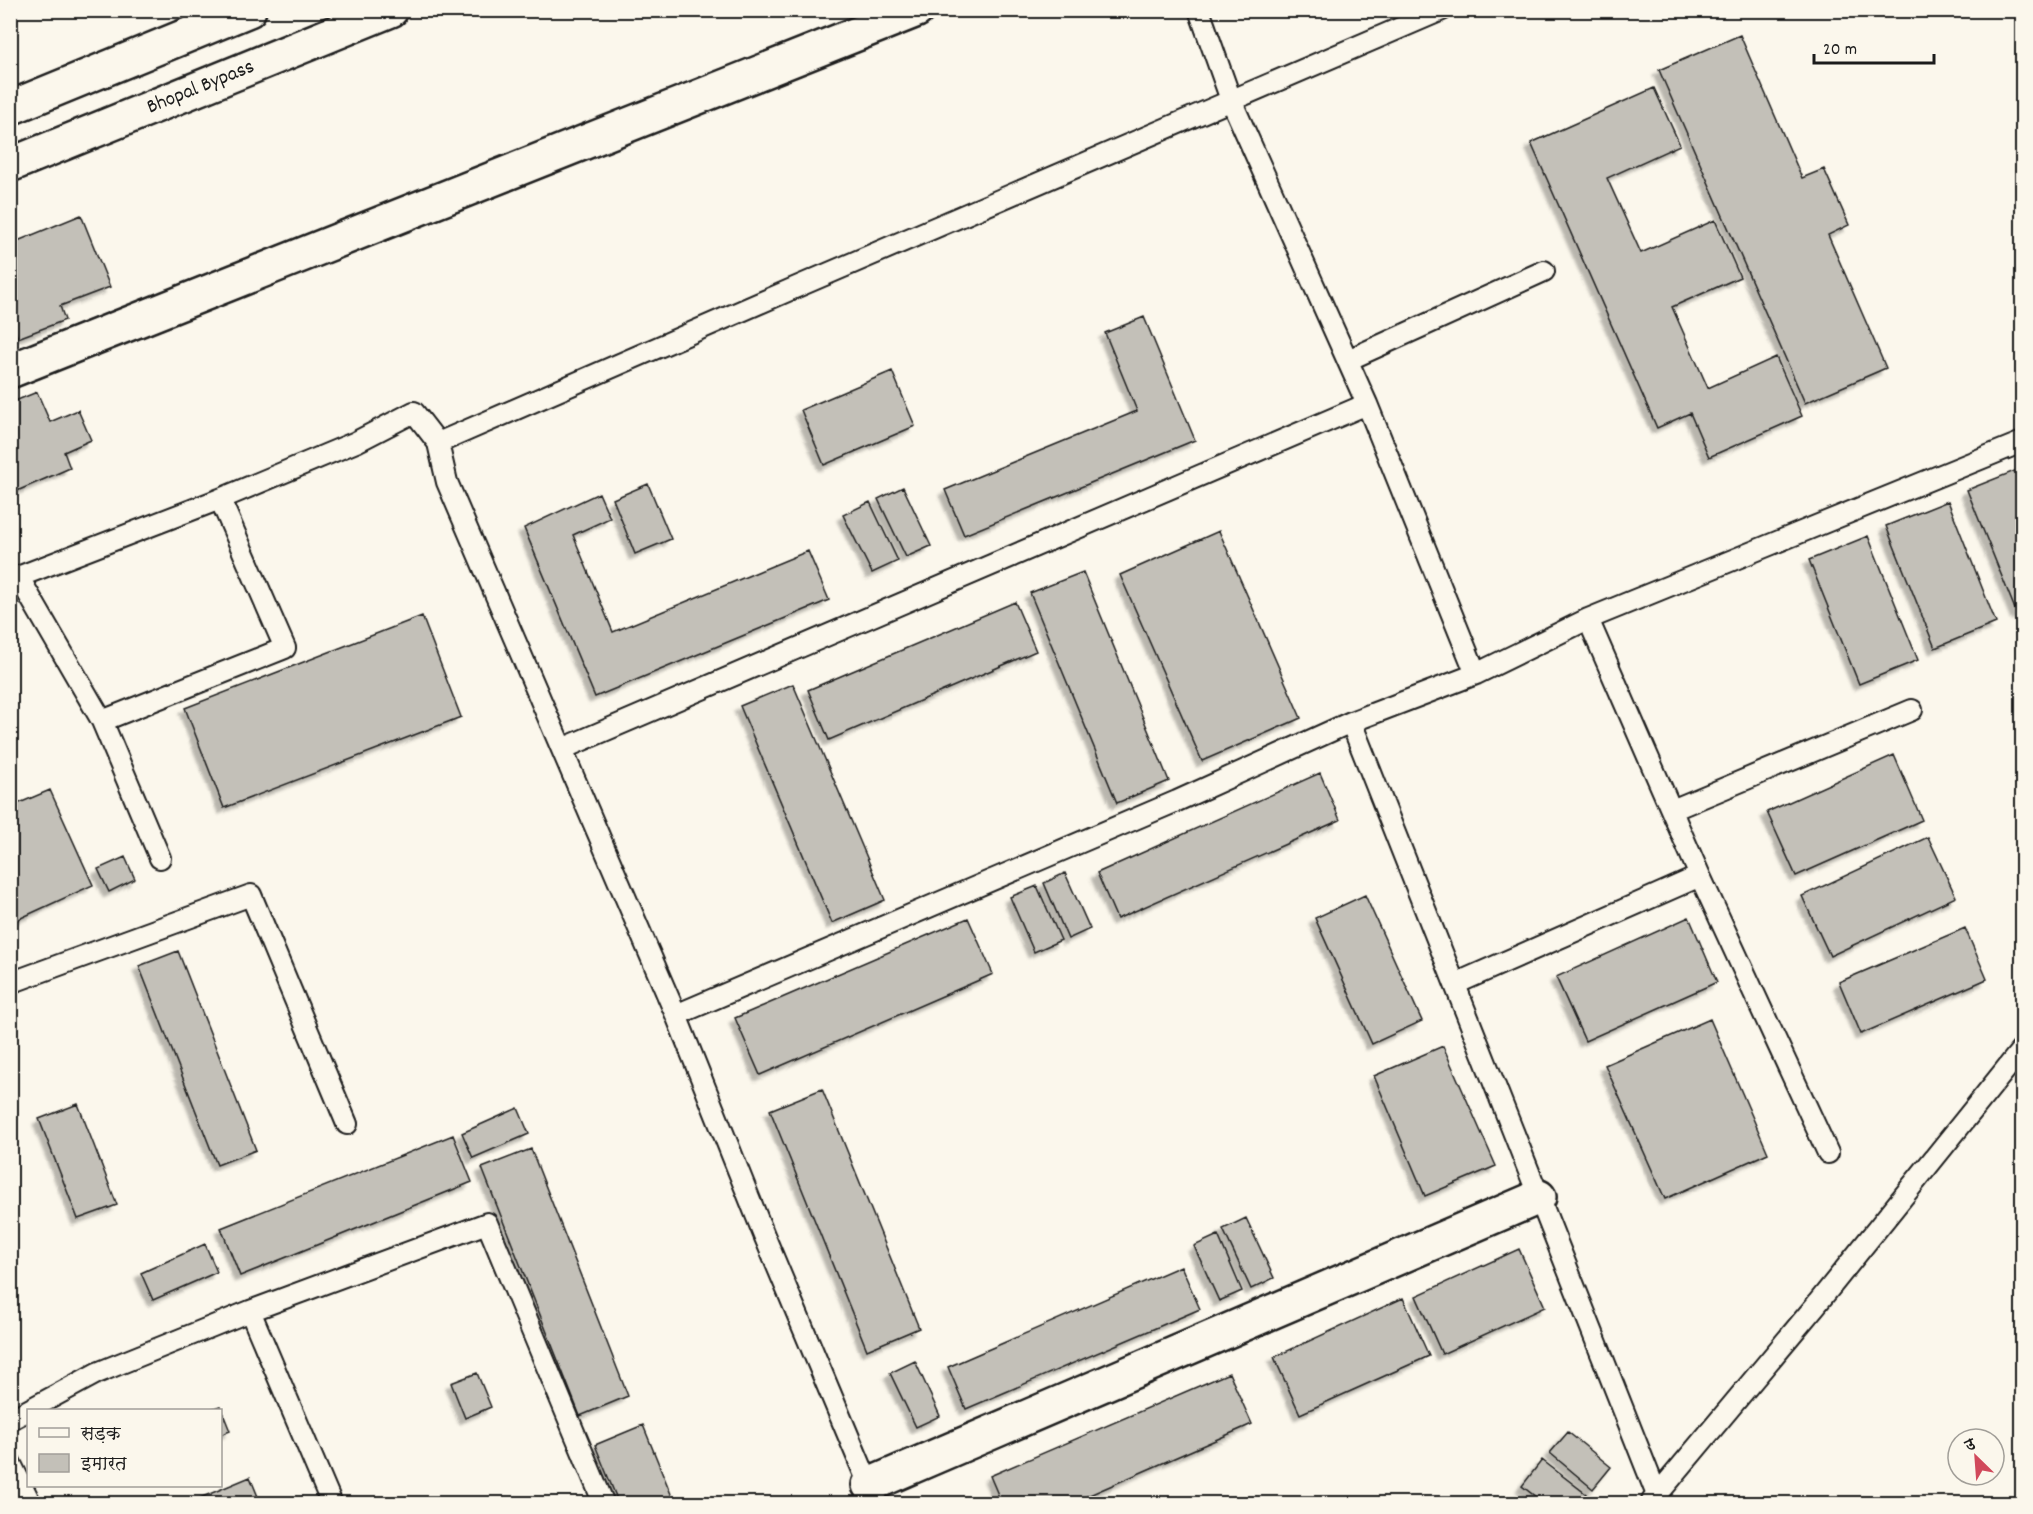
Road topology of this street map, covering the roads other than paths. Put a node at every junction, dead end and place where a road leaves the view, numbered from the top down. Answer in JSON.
{"nodes":[{"id":1,"x":249,"y":10,"type":"edge"},
{"id":2,"x":392,"y":10,"type":"edge"},
{"id":3,"x":917,"y":10,"type":"edge"},
{"id":4,"x":1199,"y":10,"type":"edge"},
{"id":5,"x":1442,"y":10,"type":"edge"},
{"id":6,"x":875,"y":18,"type":"edge"},
{"id":7,"x":1231,"y":100,"type":"junction"},
{"id":8,"x":10,"y":108,"type":"edge"},
{"id":9,"x":10,"y":165,"type":"edge"},
{"id":10,"x":1544,"y":271,"type":"dead end"},
{"id":11,"x":1347,"y":360,"type":"junction"},
{"id":12,"x":10,"y":371,"type":"edge"},
{"id":13,"x":1367,"y":404,"type":"junction"},
{"id":14,"x":2022,"y":442,"type":"edge"},
{"id":15,"x":438,"y":443,"type":"junction"},
{"id":16,"x":220,"y":500,"type":"junction"},
{"id":17,"x":14,"y":578,"type":"edge"},
{"id":18,"x":1588,"y":619,"type":"junction"},
{"id":19,"x":1476,"y":674,"type":"junction"},
{"id":20,"x":1912,"y":710,"type":"dead end"},
{"id":21,"x":102,"y":721,"type":"junction"},
{"id":22,"x":1351,"y":722,"type":"junction"},
{"id":23,"x":562,"y":749,"type":"junction"},
{"id":24,"x":1672,"y":810,"type":"junction"},
{"id":25,"x":160,"y":858,"type":"dead end"},
{"id":26,"x":1700,"y":876,"type":"junction"},
{"id":27,"x":10,"y":983,"type":"edge"},
{"id":28,"x":1455,"y":984,"type":"junction"},
{"id":29,"x":676,"y":1015,"type":"junction"},
{"id":30,"x":2022,"y":1049,"type":"edge"},
{"id":31,"x":347,"y":1124,"type":"dead end"},
{"id":32,"x":1828,"y":1153,"type":"dead end"},
{"id":33,"x":1539,"y":1197,"type":"junction"},
{"id":34,"x":250,"y":1311,"type":"junction"},
{"id":35,"x":29,"y":1409,"type":"edge"},
{"id":36,"x":27,"y":1410,"type":"edge"},
{"id":37,"x":10,"y":1419,"type":"edge"},
{"id":38,"x":10,"y":1462,"type":"edge"},
{"id":39,"x":873,"y":1494,"type":"edge"},
{"id":40,"x":1654,"y":1499,"type":"edge"},
{"id":41,"x":31,"y":1503,"type":"edge"},
{"id":42,"x":332,"y":1503,"type":"edge"},
{"id":43,"x":604,"y":1503,"type":"edge"}],
"edges":[{"from":1,"to":8,"type":"street"},
{"from":2,"to":9,"type":"street","name":"Bhopal Bypass"},
{"from":3,"to":6,"type":"street"},
{"from":4,"to":7,"type":"lane"},
{"from":5,"to":7,"type":"lane"},
{"from":6,"to":12,"type":"street"},
{"from":7,"to":11,"type":"lane"},
{"from":7,"to":15,"type":"lane"},
{"from":10,"to":11,"type":"lane"},
{"from":11,"to":13,"type":"lane"},
{"from":13,"to":19,"type":"lane"},
{"from":13,"to":23,"type":"lane"},
{"from":14,"to":18,"type":"lane"},
{"from":15,"to":16,"type":"lane"},
{"from":15,"to":23,"type":"lane"},
{"from":16,"to":17,"type":"lane"},
{"from":16,"to":21,"type":"lane"},
{"from":17,"to":21,"type":"lane"},
{"from":18,"to":19,"type":"lane"},
{"from":18,"to":24,"type":"lane"},
{"from":19,"to":22,"type":"lane"},
{"from":20,"to":24,"type":"lane"},
{"from":21,"to":25,"type":"lane"},
{"from":22,"to":28,"type":"lane"},
{"from":22,"to":29,"type":"lane"},
{"from":23,"to":29,"type":"lane"},
{"from":24,"to":26,"type":"lane"},
{"from":26,"to":28,"type":"lane"},
{"from":26,"to":32,"type":"lane"},
{"from":27,"to":31,"type":"lane"},
{"from":28,"to":33,"type":"lane"},
{"from":29,"to":39,"type":"lane"},
{"from":30,"to":40,"type":"lane"},
{"from":33,"to":39,"type":"street"},
{"from":33,"to":40,"type":"lane"},
{"from":34,"to":35,"type":"lane"},
{"from":34,"to":42,"type":"lane"},
{"from":34,"to":43,"type":"lane"},
{"from":36,"to":37,"type":"lane"},
{"from":38,"to":41,"type":"lane"}]}
